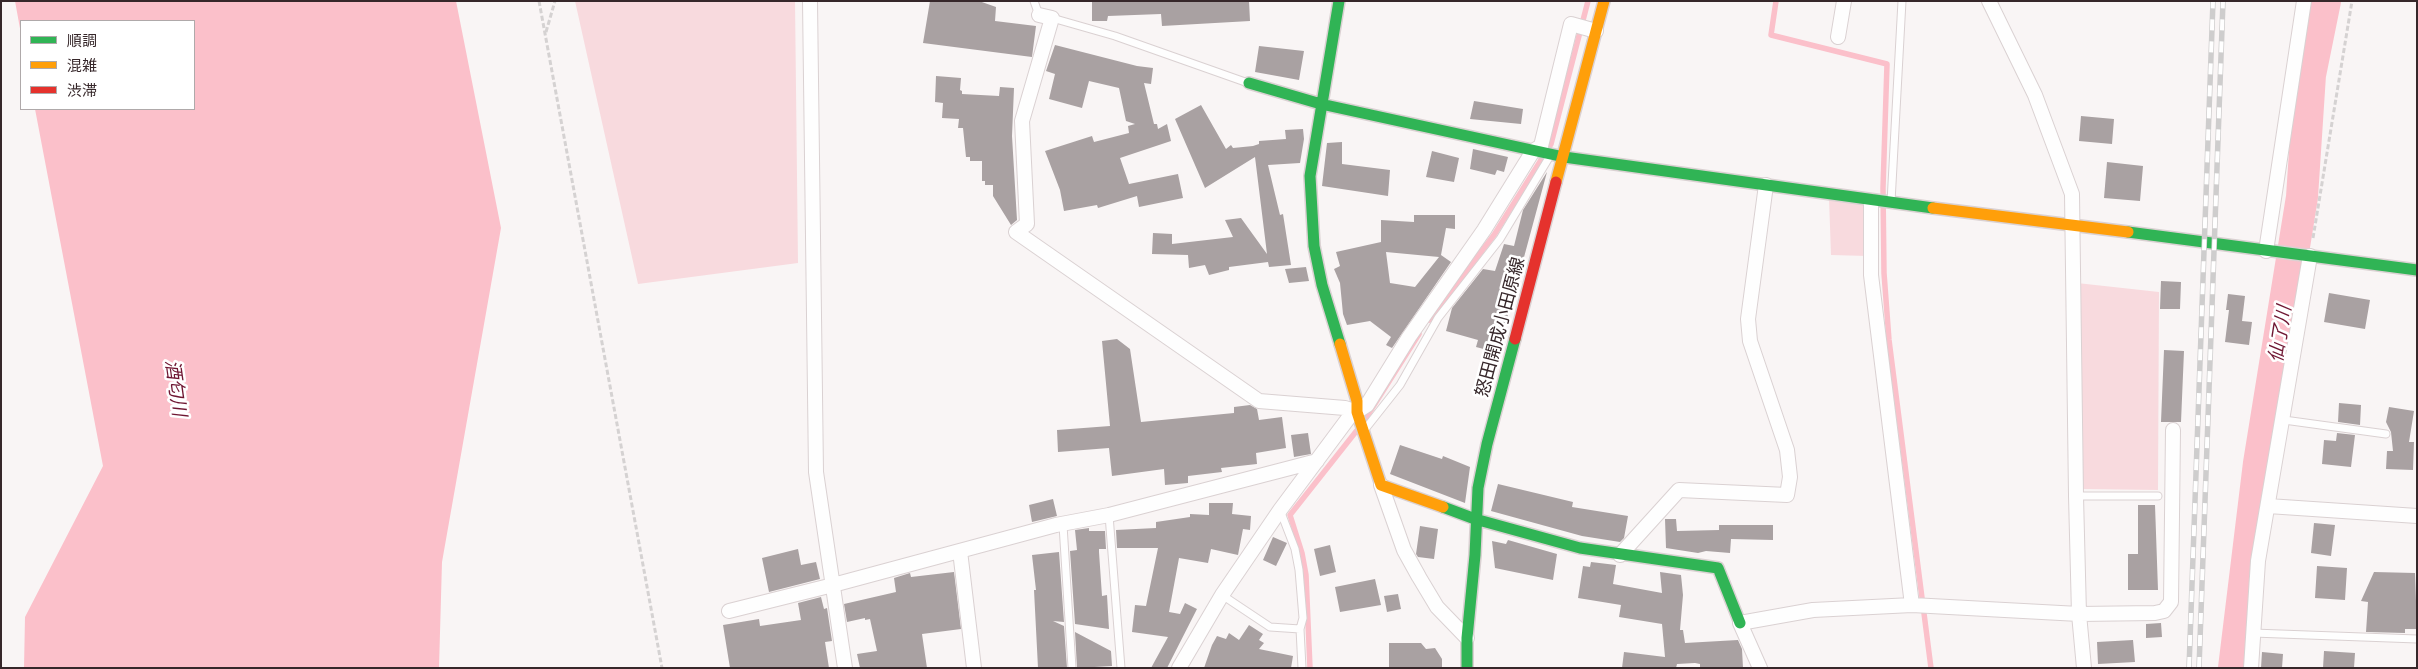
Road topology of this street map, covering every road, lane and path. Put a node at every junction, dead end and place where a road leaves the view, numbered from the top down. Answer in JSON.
{"nodes":[{"id":1,"x":539,"y":1,"type":"edge"},
{"id":2,"x":555,"y":1,"type":"edge"},
{"id":3,"x":810,"y":1,"type":"edge"},
{"id":4,"x":1339,"y":1,"type":"edge"},
{"id":5,"x":1604,"y":1,"type":"edge"},
{"id":6,"x":1844,"y":1,"type":"edge"},
{"id":7,"x":1902,"y":1,"type":"edge"},
{"id":8,"x":1989,"y":1,"type":"edge"},
{"id":9,"x":2304,"y":1,"type":"edge"},
{"id":10,"x":2352,"y":1,"type":"edge"},
{"id":11,"x":1042,"y":11,"type":"edge"},
{"id":12,"x":1596,"y":31,"type":"junction"},
{"id":13,"x":545,"y":32,"type":"junction"},
{"id":14,"x":1838,"y":37,"type":"dead end"},
{"id":15,"x":1249,"y":83,"type":"joint"},
{"id":16,"x":1321,"y":104,"type":"junction"},
{"id":17,"x":1534,"y":152,"type":"junction"},
{"id":18,"x":1551,"y":154,"type":"junction"},
{"id":19,"x":1564,"y":156,"type":"junction"},
{"id":20,"x":1766,"y":185,"type":"junction"},
{"id":21,"x":1871,"y":201,"type":"junction"},
{"id":22,"x":1891,"y":203,"type":"junction"},
{"id":23,"x":2072,"y":225,"type":"junction"},
{"id":24,"x":2270,"y":251,"type":"junction"},
{"id":25,"x":2310,"y":256,"type":"junction"},
{"id":26,"x":2417,"y":270,"type":"edge"},
{"id":27,"x":1357,"y":412,"type":"junction"},
{"id":28,"x":2284,"y":420,"type":"junction"},
{"id":29,"x":1364,"y":429,"type":"junction"},
{"id":30,"x":2172,"y":430,"type":"dead end"},
{"id":31,"x":2386,"y":434,"type":"dead end"},
{"id":32,"x":1318,"y":461,"type":"junction"},
{"id":33,"x":1382,"y":485,"type":"junction"},
{"id":34,"x":2076,"y":496,"type":"junction"},
{"id":35,"x":2158,"y":496,"type":"dead end"},
{"id":36,"x":2268,"y":506,"type":"junction"},
{"id":37,"x":1280,"y":510,"type":"junction"},
{"id":38,"x":1109,"y":515,"type":"junction"},
{"id":39,"x":2417,"y":516,"type":"edge"},
{"id":40,"x":1475,"y":519,"type":"junction"},
{"id":41,"x":1063,"y":525,"type":"junction"},
{"id":42,"x":960,"y":551,"type":"junction"},
{"id":43,"x":1620,"y":554,"type":"junction"},
{"id":44,"x":833,"y":585,"type":"junction"},
{"id":45,"x":1222,"y":595,"type":"junction"},
{"id":46,"x":1912,"y":605,"type":"junction"},
{"id":47,"x":728,"y":610,"type":"dead end"},
{"id":48,"x":2079,"y":614,"type":"junction"},
{"id":49,"x":1740,"y":623,"type":"junction"},
{"id":50,"x":1300,"y":629,"type":"junction"},
{"id":51,"x":2253,"y":632,"type":"junction"},
{"id":52,"x":1467,"y":638,"type":"junction"},
{"id":53,"x":2417,"y":639,"type":"edge"},
{"id":54,"x":662,"y":668,"type":"edge"},
{"id":55,"x":845,"y":668,"type":"edge"},
{"id":56,"x":974,"y":668,"type":"edge"},
{"id":57,"x":1072,"y":668,"type":"edge"},
{"id":58,"x":1121,"y":668,"type":"edge"},
{"id":59,"x":1179,"y":668,"type":"edge"},
{"id":60,"x":1302,"y":668,"type":"edge"},
{"id":61,"x":1467,"y":668,"type":"edge"},
{"id":62,"x":1760,"y":668,"type":"edge"},
{"id":63,"x":2084,"y":668,"type":"edge"},
{"id":64,"x":2251,"y":668,"type":"edge"}],
"edges":[{"from":1,"to":13,"type":"path"},
{"from":2,"to":13,"type":"path"},
{"from":3,"to":44,"type":"street"},
{"from":4,"to":16,"type":"street"},
{"from":5,"to":12,"type":"street","name":"怒田開成小田原線"},
{"from":6,"to":14,"type":"street"},
{"from":7,"to":22,"type":"lane"},
{"from":8,"to":23,"type":"street"},
{"from":9,"to":24,"type":"street"},
{"from":10,"to":25,"type":"path"},
{"from":11,"to":15,"type":"lane"},
{"from":11,"to":27,"type":"street"},
{"from":12,"to":17,"type":"street"},
{"from":12,"to":19,"type":"street","name":"怒田開成小田原線"},
{"from":13,"to":54,"type":"path"},
{"from":15,"to":16,"type":"street"},
{"from":16,"to":17,"type":"street"},
{"from":16,"to":27,"type":"street"},
{"from":17,"to":18,"type":"street"},
{"from":17,"to":27,"type":"street"},
{"from":18,"to":19,"type":"street"},
{"from":18,"to":29,"type":"lane"},
{"from":19,"to":20,"type":"street"},
{"from":19,"to":40,"type":"street","name":"怒田開成小田原線"},
{"from":20,"to":21,"type":"street"},
{"from":20,"to":43,"type":"street"},
{"from":21,"to":22,"type":"street"},
{"from":21,"to":46,"type":"street"},
{"from":22,"to":23,"type":"street"},
{"from":23,"to":24,"type":"street"},
{"from":23,"to":34,"type":"street"},
{"from":24,"to":25,"type":"street"},
{"from":25,"to":26,"type":"street"},
{"from":25,"to":28,"type":"street"},
{"from":27,"to":29,"type":"street"},
{"from":27,"to":32,"type":"street"},
{"from":28,"to":31,"type":"lane"},
{"from":28,"to":36,"type":"street"},
{"from":29,"to":33,"type":"street"},
{"from":30,"to":48,"type":"street"},
{"from":32,"to":37,"type":"street"},
{"from":32,"to":38,"type":"street"},
{"from":33,"to":40,"type":"street"},
{"from":33,"to":52,"type":"street"},
{"from":34,"to":35,"type":"lane"},
{"from":34,"to":48,"type":"street"},
{"from":36,"to":39,"type":"street"},
{"from":36,"to":51,"type":"street"},
{"from":37,"to":45,"type":"street"},
{"from":37,"to":50,"type":"lane"},
{"from":38,"to":41,"type":"street"},
{"from":38,"to":58,"type":"lane"},
{"from":40,"to":43,"type":"street"},
{"from":40,"to":52,"type":"street","name":"怒田開成小田原線"},
{"from":41,"to":42,"type":"street"},
{"from":41,"to":57,"type":"lane"},
{"from":42,"to":44,"type":"street"},
{"from":42,"to":56,"type":"street"},
{"from":43,"to":49,"type":"street"},
{"from":44,"to":47,"type":"street"},
{"from":44,"to":55,"type":"street"},
{"from":45,"to":50,"type":"lane"},
{"from":45,"to":59,"type":"street"},
{"from":46,"to":48,"type":"street"},
{"from":46,"to":49,"type":"street"},
{"from":48,"to":63,"type":"street"},
{"from":49,"to":62,"type":"street"},
{"from":50,"to":60,"type":"lane"},
{"from":51,"to":53,"type":"lane"},
{"from":51,"to":64,"type":"street"},
{"from":52,"to":61,"type":"street","name":"怒田開成小田原線"}]}
